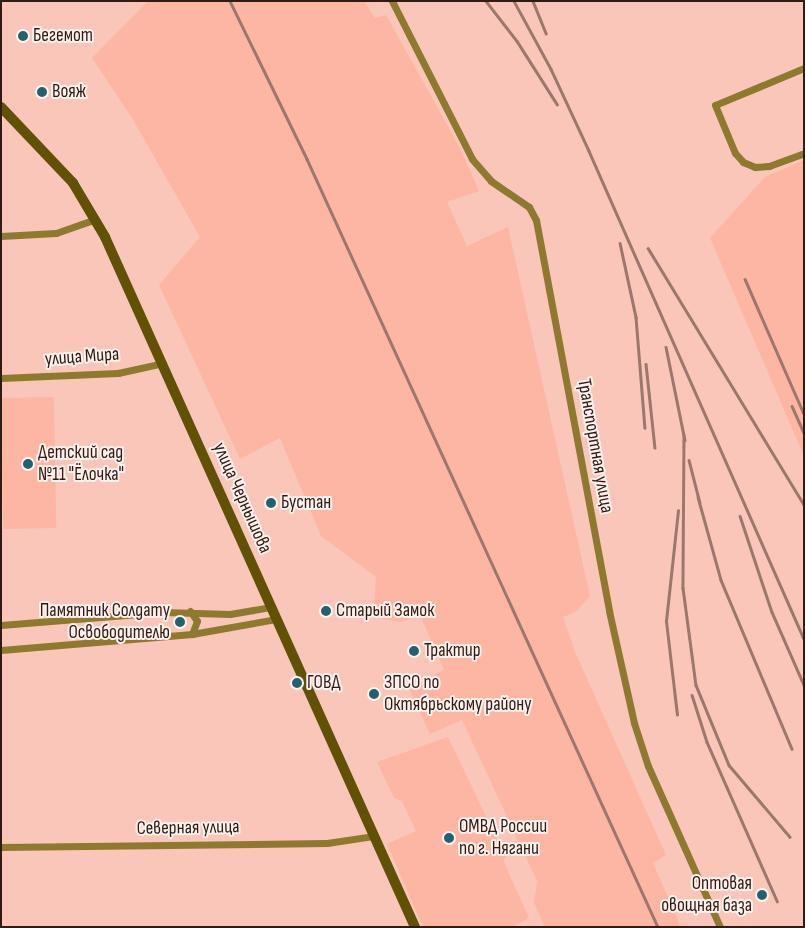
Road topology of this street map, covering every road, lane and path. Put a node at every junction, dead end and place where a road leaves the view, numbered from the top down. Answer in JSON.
{"nodes":[{"id":1,"x":392,"y":1,"type":"edge"},
{"id":2,"x":804,"y":68,"type":"edge"},
{"id":3,"x":1,"y":108,"type":"edge"},
{"id":4,"x":804,"y":153,"type":"edge"},
{"id":5,"x":96,"y":220,"type":"junction"},
{"id":6,"x":1,"y":236,"type":"edge"},
{"id":7,"x":163,"y":363,"type":"junction"},
{"id":8,"x":1,"y":378,"type":"edge"},
{"id":9,"x":271,"y":607,"type":"junction"},
{"id":10,"x":190,"y":611,"type":"junction"},
{"id":11,"x":276,"y":619,"type":"junction"},
{"id":12,"x":1,"y":625,"type":"edge"},
{"id":13,"x":192,"y":634,"type":"junction"},
{"id":14,"x":1,"y":650,"type":"edge"},
{"id":15,"x":374,"y":836,"type":"junction"},
{"id":16,"x":1,"y":847,"type":"edge"},
{"id":17,"x":415,"y":927,"type":"edge"},
{"id":18,"x":720,"y":927,"type":"edge"}],
"edges":[{"from":1,"to":18,"type":"street","name":"Транспортная улица"},
{"from":2,"to":4,"type":"street"},
{"from":3,"to":5,"type":"main road","name":"улица Чернышова"},
{"from":5,"to":6,"type":"street"},
{"from":5,"to":7,"type":"main road","name":"улица Чернышова"},
{"from":7,"to":8,"type":"street","name":"улица Мира"},
{"from":7,"to":9,"type":"main road","name":"улица Чернышова"},
{"from":9,"to":10,"type":"street"},
{"from":9,"to":11,"type":"main road","name":"улица Чернышова"},
{"from":10,"to":12,"type":"street"},
{"from":10,"to":13,"type":"street"},
{"from":11,"to":13,"type":"street"},
{"from":11,"to":15,"type":"main road","name":"улица Чернышова"},
{"from":13,"to":14,"type":"street"},
{"from":15,"to":16,"type":"street","name":"Северная улица"},
{"from":15,"to":17,"type":"main road","name":"улица Чернышова"}]}
